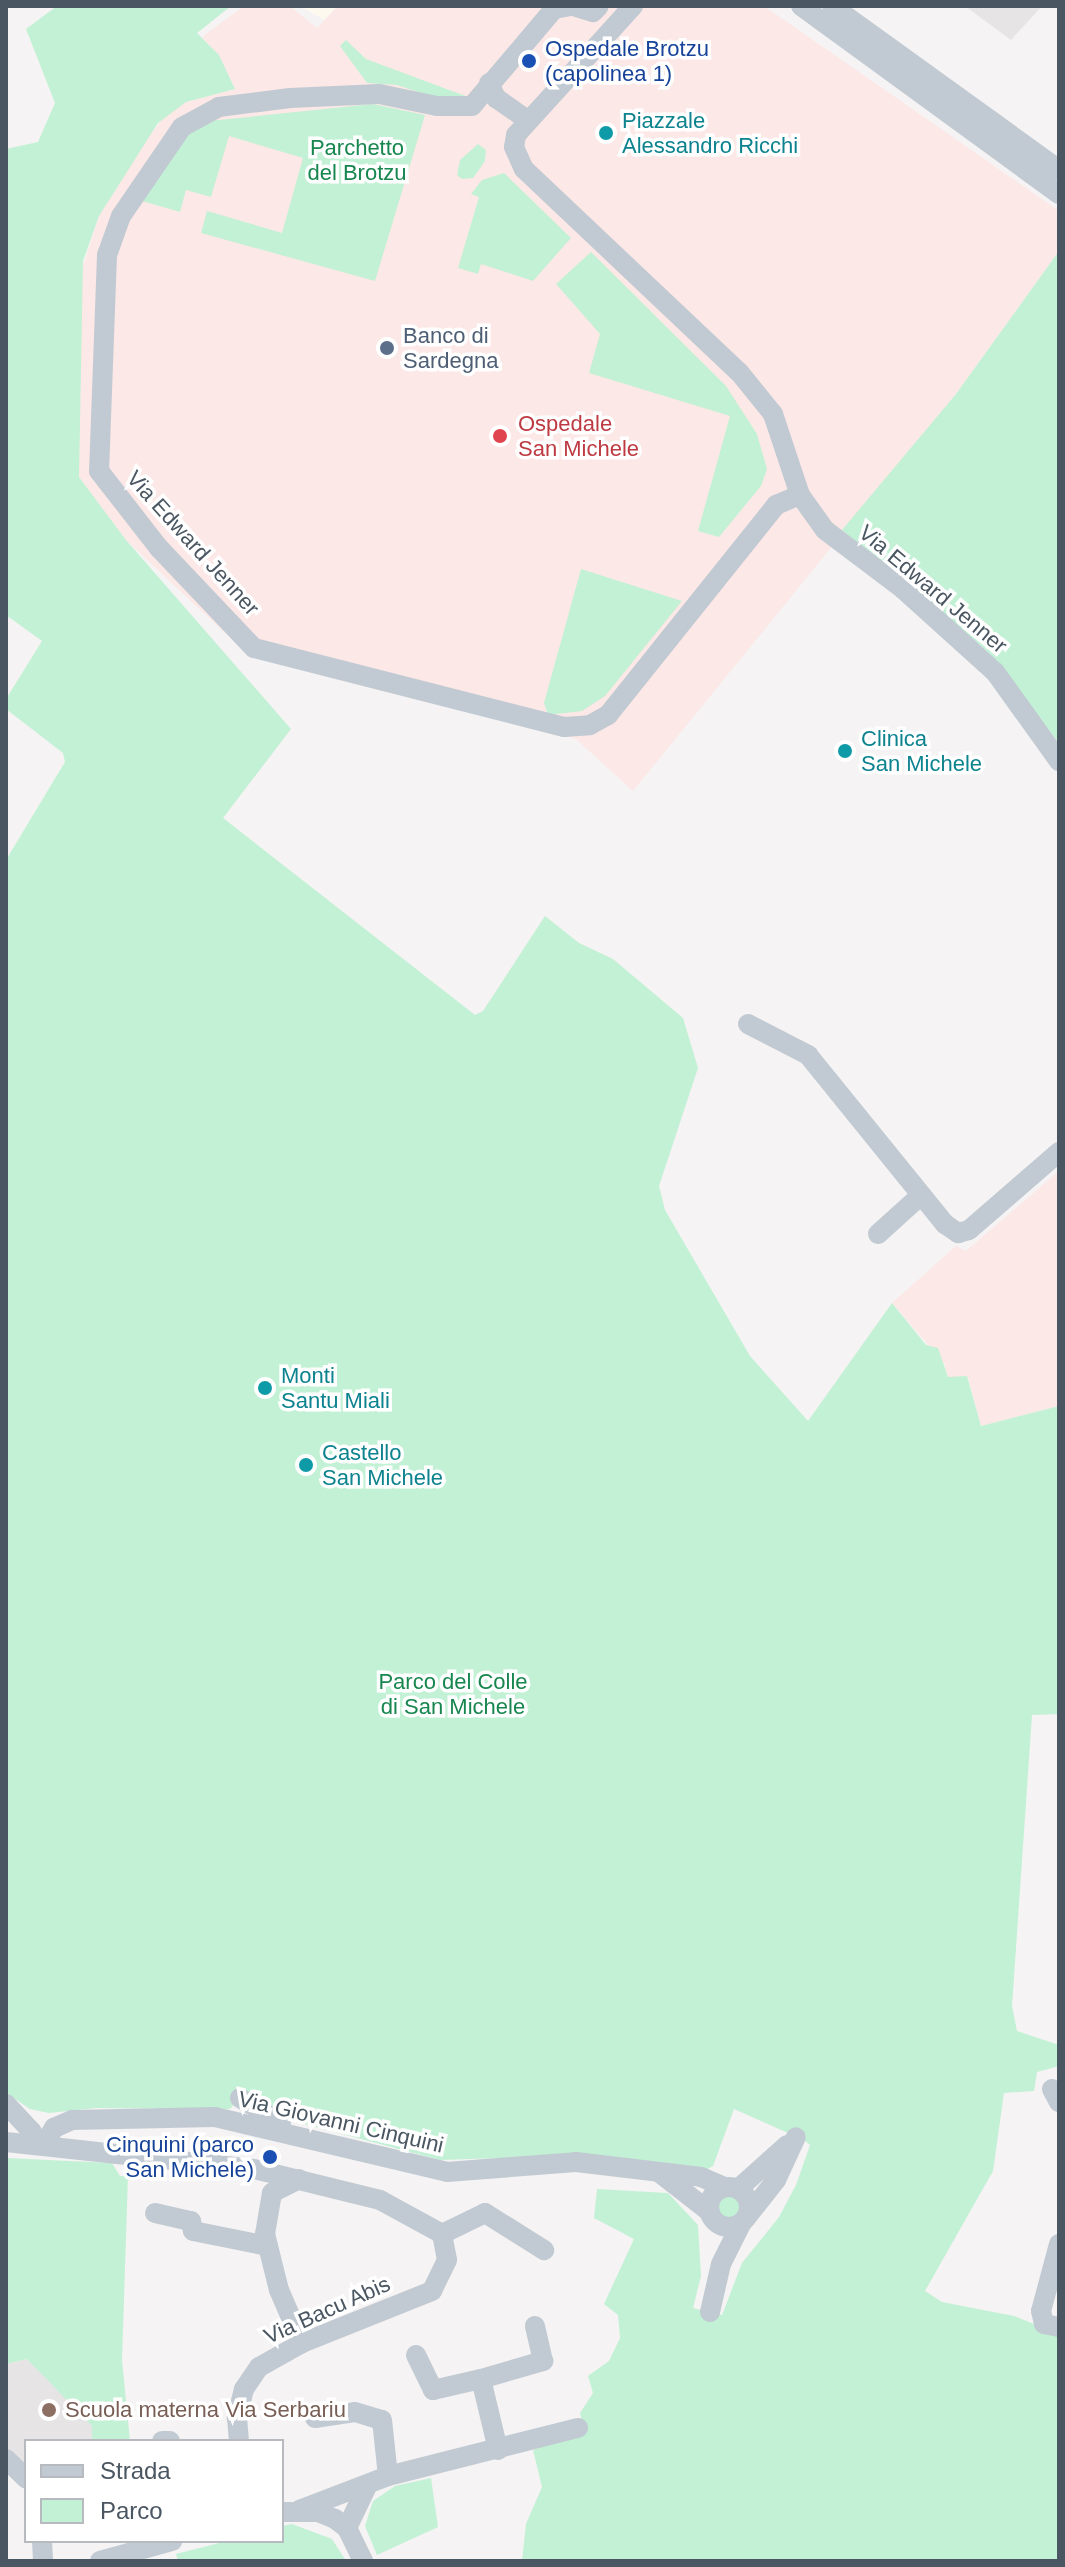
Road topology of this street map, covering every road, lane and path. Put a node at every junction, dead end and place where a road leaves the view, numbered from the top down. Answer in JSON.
{"nodes":[{"id":1,"x":572,"y":6,"type":"edge"},
{"id":2,"x":599,"y":6,"type":"edge"},
{"id":3,"x":633,"y":6,"type":"edge"},
{"id":4,"x":801,"y":6,"type":"edge"},
{"id":5,"x":832,"y":6,"type":"edge"},
{"id":6,"x":489,"y":83,"type":"junction"},
{"id":7,"x":528,"y":120,"type":"junction"},
{"id":8,"x":1059,"y":170,"type":"edge"},
{"id":9,"x":1059,"y":194,"type":"edge"},
{"id":10,"x":800,"y":495,"type":"junction"},
{"id":11,"x":1059,"y":761,"type":"edge"},
{"id":12,"x":748,"y":1024,"type":"dead end"},
{"id":13,"x":1059,"y":1152,"type":"edge"},
{"id":14,"x":921,"y":1195,"type":"junction"},
{"id":15,"x":878,"y":1234,"type":"dead end"},
{"id":16,"x":240,"y":2098,"type":"dead end"},
{"id":17,"x":9,"y":2107,"type":"edge"},
{"id":18,"x":106,"y":2118,"type":"junction"},
{"id":19,"x":68,"y":2121,"type":"junction"},
{"id":20,"x":302,"y":2135,"type":"junction"},
{"id":21,"x":8,"y":2142,"type":"edge"},
{"id":22,"x":38,"y":2144,"type":"junction"},
{"id":23,"x":76,"y":2147,"type":"junction"},
{"id":24,"x":219,"y":2167,"type":"junction"},
{"id":25,"x":660,"y":2173,"type":"junction"},
{"id":26,"x":300,"y":2179,"type":"junction"},
{"id":27,"x":732,"y":2188,"type":"junction"},
{"id":28,"x":272,"y":2193,"type":"junction"},
{"id":29,"x":155,"y":2213,"type":"dead end"},
{"id":30,"x":712,"y":2216,"type":"junction"},
{"id":31,"x":744,"y":2220,"type":"junction"},
{"id":32,"x":442,"y":2234,"type":"junction"},
{"id":33,"x":1059,"y":2244,"type":"edge"},
{"id":34,"x":268,"y":2246,"type":"junction"},
{"id":35,"x":544,"y":2250,"type":"dead end"},
{"id":36,"x":721,"y":2264,"type":"junction"},
{"id":37,"x":710,"y":2312,"type":"dead end"},
{"id":38,"x":1052,"y":2325,"type":"edge"},
{"id":39,"x":535,"y":2326,"type":"dead end"},
{"id":40,"x":302,"y":2343,"type":"junction"},
{"id":41,"x":416,"y":2355,"type":"dead end"},
{"id":42,"x":481,"y":2379,"type":"junction"},
{"id":43,"x":315,"y":2418,"type":"dead end"},
{"id":44,"x":578,"y":2428,"type":"dead end"},
{"id":45,"x":239,"y":2439,"type":"edge"},
{"id":46,"x":498,"y":2450,"type":"junction"},
{"id":47,"x":6,"y":2459,"type":"edge"},
{"id":48,"x":24,"y":2476,"type":"edge"},
{"id":49,"x":388,"y":2476,"type":"junction"},
{"id":50,"x":367,"y":2486,"type":"junction"},
{"id":51,"x":290,"y":2511,"type":"edge"},
{"id":52,"x":347,"y":2528,"type":"junction"},
{"id":53,"x":164,"y":2549,"type":"edge"},
{"id":54,"x":100,"y":2561,"type":"edge"},
{"id":55,"x":363,"y":2561,"type":"edge"}],
"edges":[{"from":1,"to":2,"type":"street"},
{"from":1,"to":6,"type":"street"},
{"from":3,"to":7,"type":"street"},
{"from":4,"to":9,"type":"street"},
{"from":5,"to":8,"type":"street"},
{"from":6,"to":7,"type":"street"},
{"from":6,"to":10,"type":"street","name":"Via Edward Jenner"},
{"from":7,"to":10,"type":"street","name":"Via Edward Jenner"},
{"from":10,"to":11,"type":"street","name":"Via Edward Jenner"},
{"from":12,"to":14,"type":"street"},
{"from":13,"to":14,"type":"street"},
{"from":14,"to":15,"type":"street"},
{"from":16,"to":20,"type":"street"},
{"from":17,"to":21,"type":"street"},
{"from":17,"to":22,"type":"street"},
{"from":18,"to":19,"type":"street","name":"Via Giovanni Cinquini"},
{"from":18,"to":20,"type":"street","name":"Via Giovanni Cinquini"},
{"from":18,"to":23,"type":"street"},
{"from":19,"to":22,"type":"street"},
{"from":19,"to":23,"type":"street"},
{"from":20,"to":25,"type":"street","name":"Via Giovanni Cinquini"},
{"from":21,"to":22,"type":"street"},
{"from":22,"to":23,"type":"street"},
{"from":23,"to":24,"type":"street"},
{"from":24,"to":26,"type":"street"},
{"from":24,"to":28,"type":"street"},
{"from":25,"to":27,"type":"street","name":"Via Giovanni Cinquini"},
{"from":25,"to":30,"type":"street"},
{"from":26,"to":28,"type":"street"},
{"from":26,"to":32,"type":"street"},
{"from":27,"to":30,"type":"street"},
{"from":27,"to":31,"type":"street"},
{"from":27,"to":31,"type":"street"},
{"from":28,"to":34,"type":"street"},
{"from":29,"to":34,"type":"street"},
{"from":30,"to":31,"type":"street"},
{"from":30,"to":36,"type":"street"},
{"from":31,"to":36,"type":"street"},
{"from":32,"to":35,"type":"street"},
{"from":32,"to":40,"type":"street","name":"Via Bacu Abis"},
{"from":33,"to":38,"type":"street"},
{"from":34,"to":40,"type":"street"},
{"from":36,"to":37,"type":"street"},
{"from":39,"to":42,"type":"street"},
{"from":40,"to":45,"type":"street","name":"Via Bacu Abis"},
{"from":41,"to":42,"type":"street"},
{"from":42,"to":46,"type":"street"},
{"from":43,"to":49,"type":"street"},
{"from":44,"to":46,"type":"street"},
{"from":46,"to":49,"type":"street"},
{"from":47,"to":48,"type":"street"},
{"from":49,"to":50,"type":"street"},
{"from":50,"to":51,"type":"street"},
{"from":50,"to":52,"type":"street"},
{"from":51,"to":52,"type":"street"},
{"from":52,"to":55,"type":"street"},
{"from":53,"to":54,"type":"street"}]}
